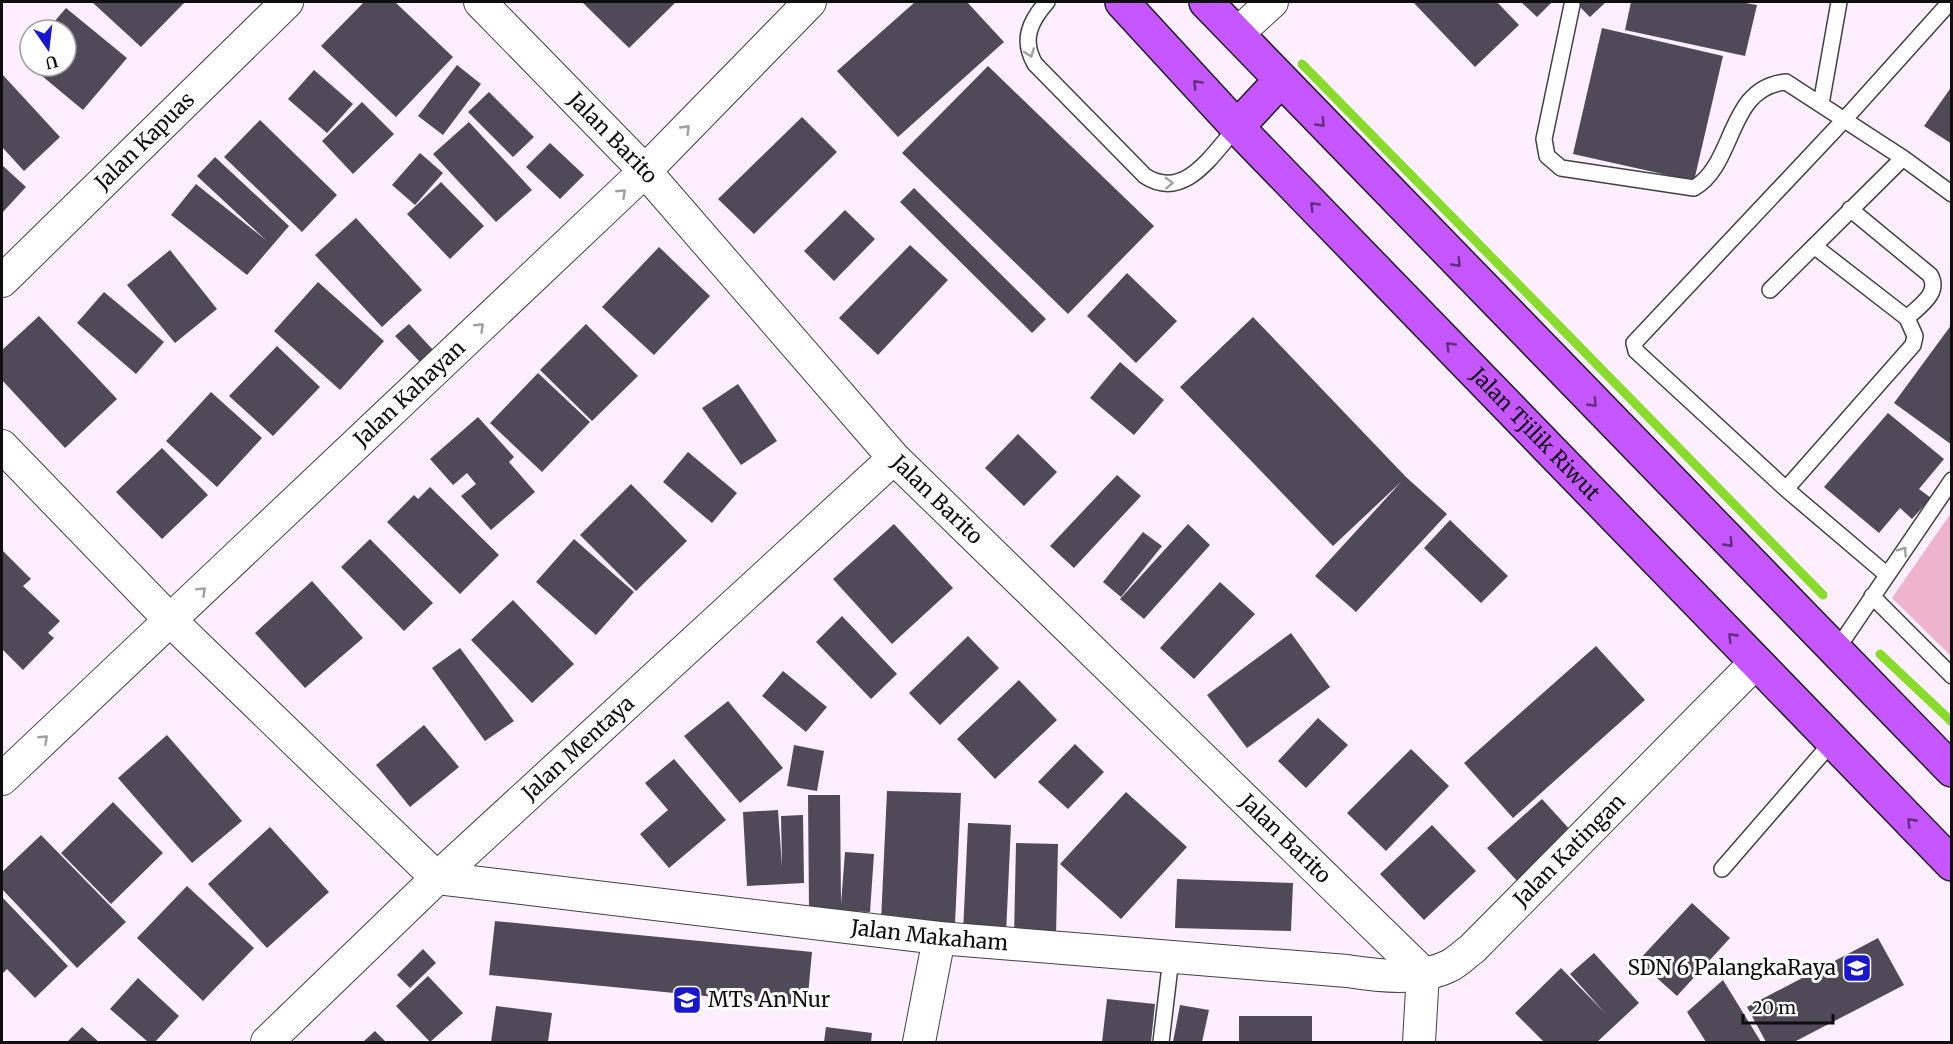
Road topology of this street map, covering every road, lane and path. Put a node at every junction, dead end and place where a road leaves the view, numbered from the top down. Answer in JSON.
{"nodes":[{"id":1,"x":287,"y":2,"type":"edge"},
{"id":2,"x":480,"y":2,"type":"edge"},
{"id":3,"x":810,"y":2,"type":"edge"},
{"id":4,"x":1047,"y":2,"type":"edge"},
{"id":5,"x":1122,"y":2,"type":"edge"},
{"id":6,"x":1206,"y":2,"type":"edge"},
{"id":7,"x":1272,"y":2,"type":"edge"},
{"id":8,"x":1839,"y":2,"type":"edge"},
{"id":9,"x":1950,"y":2,"type":"edge"},
{"id":10,"x":1572,"y":5,"type":"dead end"},
{"id":11,"x":1237,"y":34,"type":"junction"},
{"id":12,"x":1280,"y":81,"type":"junction"},
{"id":13,"x":1821,"y":104,"type":"junction"},
{"id":14,"x":1844,"y":120,"type":"junction"},
{"id":15,"x":1237,"y":127,"type":"junction"},
{"id":16,"x":1903,"y":158,"type":"junction"},
{"id":17,"x":645,"y":171,"type":"junction"},
{"id":18,"x":1952,"y":194,"type":"edge"},
{"id":19,"x":1850,"y":209,"type":"junction"},
{"id":20,"x":1814,"y":246,"type":"junction"},
{"id":21,"x":2,"y":281,"type":"edge"},
{"id":22,"x":1770,"y":290,"type":"dead end"},
{"id":23,"x":1907,"y":318,"type":"junction"},
{"id":24,"x":2,"y":446,"type":"edge"},
{"id":25,"x":894,"y":458,"type":"junction"},
{"id":26,"x":1952,"y":480,"type":"edge"},
{"id":27,"x":1786,"y":489,"type":"junction"},
{"id":28,"x":1886,"y":574,"type":"junction"},
{"id":29,"x":1872,"y":597,"type":"junction"},
{"id":30,"x":171,"y":621,"type":"junction"},
{"id":31,"x":1835,"y":652,"type":"junction"},
{"id":32,"x":1756,"y":662,"type":"junction"},
{"id":33,"x":1952,"y":676,"type":"edge"},
{"id":34,"x":1833,"y":741,"type":"junction"},
{"id":35,"x":1952,"y":770,"type":"edge"},
{"id":36,"x":2,"y":779,"type":"edge"},
{"id":37,"x":1952,"y":864,"type":"edge"},
{"id":38,"x":1722,"y":869,"type":"dead end"},
{"id":39,"x":437,"y":878,"type":"junction"},
{"id":40,"x":939,"y":938,"type":"junction"},
{"id":41,"x":1172,"y":958,"type":"junction"},
{"id":42,"x":1423,"y":973,"type":"junction"},
{"id":43,"x":267,"y":1042,"type":"edge"},
{"id":44,"x":919,"y":1042,"type":"edge"},
{"id":45,"x":1161,"y":1042,"type":"edge"},
{"id":46,"x":1419,"y":1042,"type":"edge"}],
"edges":[{"from":1,"to":21,"type":"street","name":"Jalan Kapuas"},
{"from":2,"to":17,"type":"street","name":"Jalan Barito"},
{"from":17,"to":3,"type":"street","name":"Jalan Kahayan","one_way":true},
{"from":4,"to":15,"type":"lane","one_way":true},
{"from":15,"to":5,"type":"highway","name":"Jalan Tjilik Riwut","one_way":true},
{"from":6,"to":11,"type":"highway"},
{"from":7,"to":11,"type":"street"},
{"from":8,"to":13,"type":"lane"},
{"from":9,"to":14,"type":"lane"},
{"from":10,"to":13,"type":"lane"},
{"from":11,"to":12,"type":"highway"},
{"from":12,"to":15,"type":"highway"},
{"from":12,"to":31,"type":"highway","one_way":true},
{"from":13,"to":14,"type":"lane"},
{"from":14,"to":16,"type":"lane"},
{"from":14,"to":27,"type":"lane"},
{"from":32,"to":15,"type":"highway","name":"Jalan Tjilik Riwut","one_way":true},
{"from":16,"to":18,"type":"lane"},
{"from":16,"to":19,"type":"lane"},
{"from":17,"to":25,"type":"street","name":"Jalan Barito"},
{"from":30,"to":17,"type":"street","name":"Jalan Kahayan","one_way":true},
{"from":19,"to":20,"type":"lane"},
{"from":19,"to":23,"type":"lane"},
{"from":20,"to":22,"type":"lane"},
{"from":20,"to":23,"type":"lane"},
{"from":23,"to":27,"type":"lane"},
{"from":24,"to":30,"type":"street"},
{"from":25,"to":39,"type":"street","name":"Jalan Mentaya"},
{"from":25,"to":42,"type":"street","name":"Jalan Barito"},
{"from":28,"to":26,"type":"lane","one_way":true},
{"from":27,"to":28,"type":"lane"},
{"from":28,"to":29,"type":"lane"},
{"from":29,"to":31,"type":"lane"},
{"from":29,"to":33,"type":"lane"},
{"from":36,"to":30,"type":"street","name":"Jalan Kahayan","one_way":true},
{"from":30,"to":39,"type":"street"},
{"from":31,"to":35,"type":"highway"},
{"from":32,"to":34,"type":"highway","name":"Jalan Tjilik Riwut"},
{"from":32,"to":42,"type":"street","name":"Jalan Katingan"},
{"from":37,"to":34,"type":"highway","name":"Jalan Tjilik Riwut","one_way":true},
{"from":34,"to":38,"type":"lane"},
{"from":39,"to":40,"type":"street","name":"Jalan Makaham"},
{"from":39,"to":43,"type":"street","name":"Jalan Mentaya"},
{"from":40,"to":41,"type":"street","name":"Jalan Makaham"},
{"from":40,"to":44,"type":"street"},
{"from":41,"to":42,"type":"street","name":"Jalan Makaham"},
{"from":41,"to":45,"type":"lane"},
{"from":42,"to":46,"type":"street"}]}
